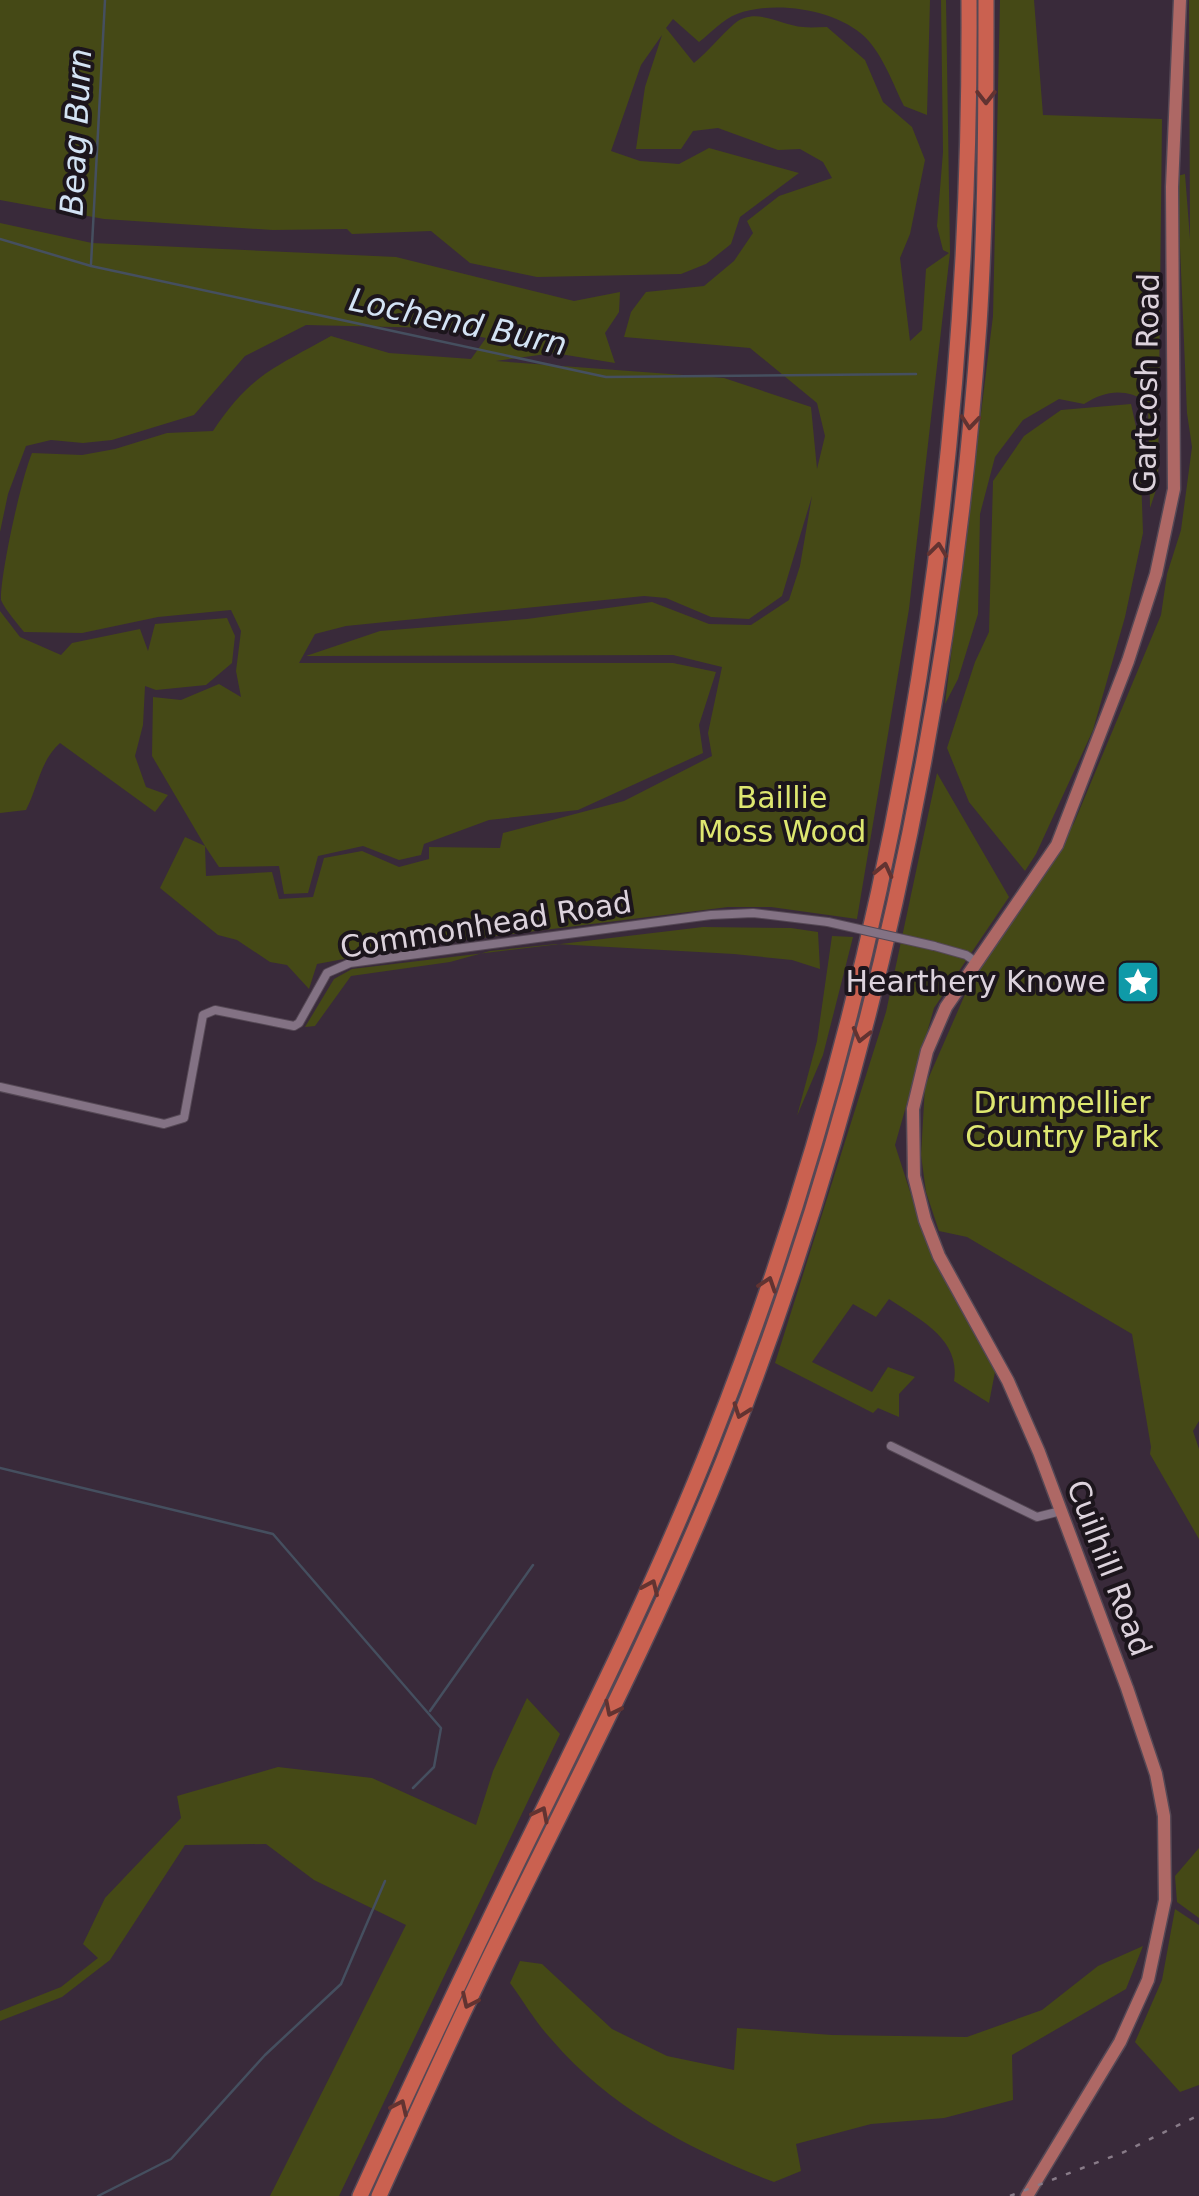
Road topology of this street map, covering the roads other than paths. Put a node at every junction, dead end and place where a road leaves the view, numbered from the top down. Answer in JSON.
{"nodes":[{"id":1,"x":969,"y":0,"type":"edge"},
{"id":2,"x":986,"y":0,"type":"edge"},
{"id":3,"x":1180,"y":0,"type":"edge"},
{"id":4,"x":976,"y":962,"type":"junction"},
{"id":5,"x":0,"y":1088,"type":"edge"},
{"id":6,"x":891,"y":1446,"type":"dead end"},
{"id":7,"x":1061,"y":1511,"type":"junction"},
{"id":8,"x":360,"y":2196,"type":"edge"},
{"id":9,"x":379,"y":2196,"type":"edge"},
{"id":10,"x":1027,"y":2196,"type":"edge"}],
"edges":[{"from":8,"to":1,"type":"highway","one_way":true},
{"from":2,"to":9,"type":"highway","one_way":true},
{"from":3,"to":4,"type":"main road","name":"Gartcosh Road"},
{"from":4,"to":5,"type":"street","name":"Commonhead Road","bridge":true},
{"from":4,"to":7,"type":"main road","name":"Cuilhill Road"},
{"from":6,"to":7,"type":"street"},
{"from":7,"to":10,"type":"main road","name":"Cuilhill Road"}]}
